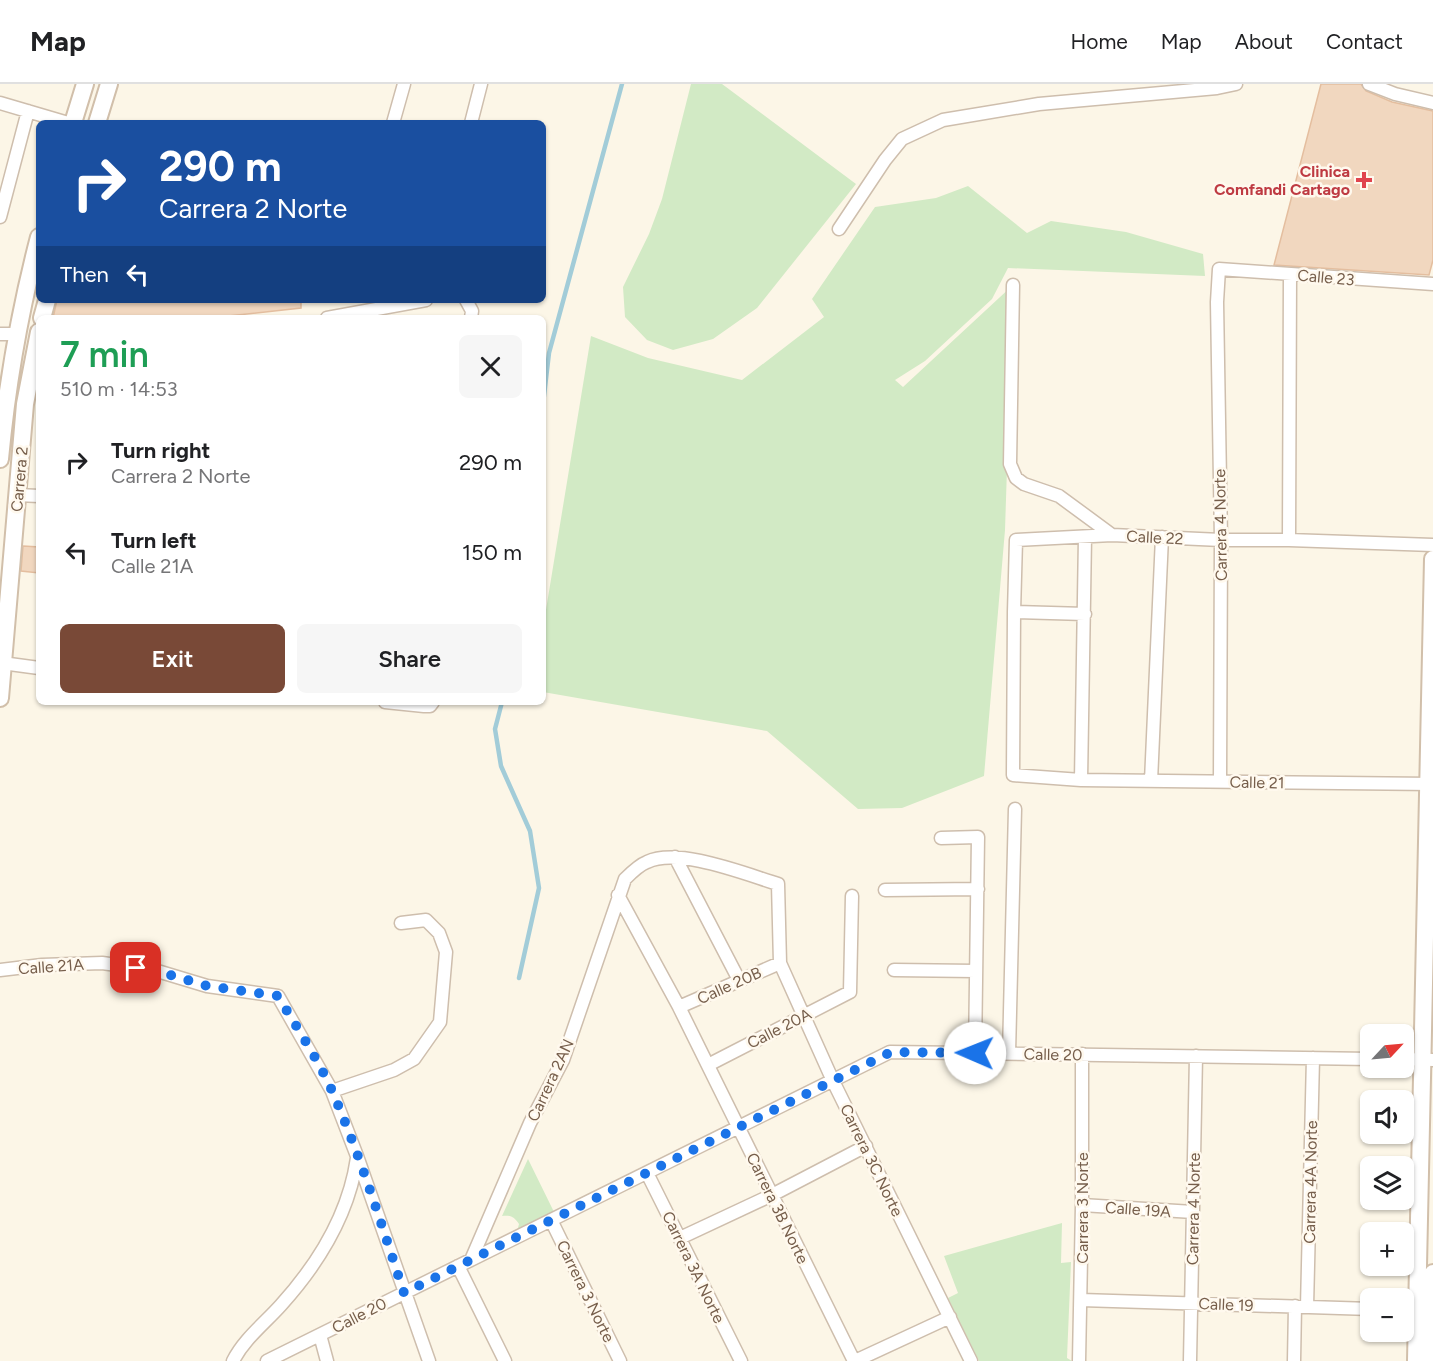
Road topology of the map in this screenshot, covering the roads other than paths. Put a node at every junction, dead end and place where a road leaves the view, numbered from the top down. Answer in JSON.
{"nodes":[{"id":1,"x":86,"y":84,"type":"edge"},
{"id":2,"x":109,"y":84,"type":"edge"},
{"id":3,"x":404,"y":84,"type":"edge"},
{"id":4,"x":481,"y":84,"type":"edge"},
{"id":5,"x":1236,"y":84,"type":"edge"},
{"id":6,"x":1369,"y":84,"type":"edge"},
{"id":7,"x":0,"y":103,"type":"edge"},
{"id":8,"x":1433,"y":103,"type":"edge"},
{"id":9,"x":28,"y":111,"type":"junction"},
{"id":10,"x":58,"y":120,"type":"edge"},
{"id":11,"x":74,"y":120,"type":"edge"},
{"id":12,"x":99,"y":120,"type":"edge"},
{"id":13,"x":394,"y":120,"type":"edge"},
{"id":14,"x":472,"y":120,"type":"edge"},
{"id":15,"x":0,"y":217,"type":"edge"},
{"id":16,"x":839,"y":229,"type":"dead end"},
{"id":17,"x":36,"y":249,"type":"edge"},
{"id":18,"x":1219,"y":269,"type":"joint"},
{"id":19,"x":1290,"y":274,"type":"junction"},
{"id":20,"x":1433,"y":284,"type":"edge"},
{"id":21,"x":1013,"y":285,"type":"dead end"},
{"id":22,"x":416,"y":303,"type":"edge"},
{"id":23,"x":387,"y":312,"type":"edge"},
{"id":24,"x":357,"y":315,"type":"edge"},
{"id":25,"x":0,"y":334,"type":"edge"},
{"id":26,"x":18,"y":334,"type":"junction"},
{"id":27,"x":36,"y":349,"type":"edge"},
{"id":28,"x":2,"y":408,"type":"edge"},
{"id":29,"x":0,"y":459,"type":"edge"},
{"id":30,"x":17,"y":495,"type":"junction"},
{"id":31,"x":36,"y":496,"type":"edge"},
{"id":32,"x":1112,"y":535,"type":"junction"},
{"id":33,"x":1085,"y":537,"type":"junction"},
{"id":34,"x":1162,"y":537,"type":"junction"},
{"id":35,"x":1221,"y":540,"type":"junction"},
{"id":36,"x":1289,"y":540,"type":"junction"},
{"id":37,"x":1433,"y":545,"type":"edge"},
{"id":38,"x":1433,"y":559,"type":"edge"},
{"id":39,"x":1014,"y":612,"type":"junction"},
{"id":40,"x":1085,"y":614,"type":"junction"},
{"id":41,"x":2,"y":663,"type":"junction"},
{"id":42,"x":36,"y":668,"type":"edge"},
{"id":43,"x":0,"y":698,"type":"edge"},
{"id":44,"x":414,"y":705,"type":"edge"},
{"id":45,"x":431,"y":705,"type":"edge"},
{"id":46,"x":1081,"y":780,"type":"junction"},
{"id":47,"x":1151,"y":781,"type":"junction"},
{"id":48,"x":1221,"y":781,"type":"junction"},
{"id":49,"x":1430,"y":784,"type":"edge"},
{"id":50,"x":1015,"y":808,"type":"dead end"},
{"id":51,"x":941,"y":838,"type":"dead end"},
{"id":52,"x":675,"y":857,"type":"junction"},
{"id":53,"x":978,"y":889,"type":"junction"},
{"id":54,"x":885,"y":890,"type":"dead end"},
{"id":55,"x":618,"y":896,"type":"junction"},
{"id":56,"x":852,"y":896,"type":"dead end"},
{"id":57,"x":401,"y":923,"type":"dead end"},
{"id":58,"x":780,"y":963,"type":"junction"},
{"id":59,"x":0,"y":970,"type":"edge"},
{"id":60,"x":894,"y":970,"type":"dead end"},
{"id":61,"x":976,"y":971,"type":"junction"},
{"id":62,"x":739,"y":980,"type":"junction"},
{"id":63,"x":679,"y":1007,"type":"junction"},
{"id":64,"x":803,"y":1016,"type":"junction"},
{"id":65,"x":975,"y":1053,"type":"junction"},
{"id":66,"x":1009,"y":1053,"type":"junction"},
{"id":67,"x":1082,"y":1054,"type":"junction"},
{"id":68,"x":1196,"y":1056,"type":"junction"},
{"id":69,"x":1313,"y":1058,"type":"junction"},
{"id":70,"x":1360,"y":1059,"type":"edge"},
{"id":71,"x":1427,"y":1060,"type":"edge"},
{"id":72,"x":708,"y":1065,"type":"junction"},
{"id":73,"x":833,"y":1081,"type":"junction"},
{"id":74,"x":332,"y":1091,"type":"junction"},
{"id":75,"x":738,"y":1126,"type":"junction"},
{"id":76,"x":866,"y":1146,"type":"junction"},
{"id":77,"x":357,"y":1156,"type":"junction"},
{"id":78,"x":647,"y":1173,"type":"junction"},
{"id":79,"x":772,"y":1194,"type":"junction"},
{"id":80,"x":1082,"y":1205,"type":"junction"},
{"id":81,"x":1193,"y":1212,"type":"junction"},
{"id":82,"x":551,"y":1220,"type":"junction"},
{"id":83,"x":680,"y":1238,"type":"junction"},
{"id":84,"x":471,"y":1260,"type":"junction"},
{"id":85,"x":458,"y":1266,"type":"junction"},
{"id":86,"x":1433,"y":1273,"type":"edge"},
{"id":87,"x":404,"y":1293,"type":"junction"},
{"id":88,"x":1081,"y":1300,"type":"junction"},
{"id":89,"x":1192,"y":1303,"type":"junction"},
{"id":90,"x":1301,"y":1307,"type":"junction"},
{"id":91,"x":1360,"y":1309,"type":"edge"},
{"id":92,"x":1422,"y":1310,"type":"edge"},
{"id":93,"x":950,"y":1317,"type":"junction"},
{"id":94,"x":320,"y":1335,"type":"junction"},
{"id":95,"x":233,"y":1361,"type":"edge"},
{"id":96,"x":267,"y":1361,"type":"edge"},
{"id":97,"x":327,"y":1361,"type":"edge"},
{"id":98,"x":429,"y":1361,"type":"edge"},
{"id":99,"x":505,"y":1361,"type":"edge"},
{"id":100,"x":620,"y":1361,"type":"edge"},
{"id":101,"x":741,"y":1361,"type":"edge"},
{"id":102,"x":855,"y":1361,"type":"edge"},
{"id":103,"x":971,"y":1361,"type":"edge"},
{"id":104,"x":1079,"y":1361,"type":"edge"},
{"id":105,"x":1190,"y":1361,"type":"edge"},
{"id":106,"x":1294,"y":1361,"type":"edge"},
{"id":107,"x":1416,"y":1361,"type":"edge"},
{"id":108,"x":1431,"y":1361,"type":"edge"}],
"edges":[{"from":1,"to":11,"type":"street"},
{"from":2,"to":12,"type":"street"},
{"from":3,"to":13,"type":"street"},
{"from":4,"to":14,"type":"street"},
{"from":5,"to":16,"type":"street"},
{"from":6,"to":8,"type":"street"},
{"from":7,"to":9,"type":"street"},
{"from":9,"to":10,"type":"street"},
{"from":9,"to":15,"type":"street"},
{"from":17,"to":26,"type":"street","name":"Carrera 2"},
{"from":18,"to":19,"type":"street","name":"Calle 23"},
{"from":18,"to":35,"type":"street","name":"Carrera 4 Norte"},
{"from":19,"to":20,"type":"street","name":"Calle 23"},
{"from":19,"to":36,"type":"street"},
{"from":21,"to":32,"type":"street","name":"Calle 22"},
{"from":22,"to":23,"type":"street"},
{"from":23,"to":24,"type":"street"},
{"from":25,"to":26,"type":"street"},
{"from":26,"to":28,"type":"street","name":"Carrera 2"},
{"from":27,"to":30,"type":"street","name":"Carrera 2"},
{"from":28,"to":29,"type":"street","name":"Carrera 2"},
{"from":30,"to":31,"type":"street"},
{"from":30,"to":41,"type":"street","name":"Carrera 2"},
{"from":32,"to":33,"type":"street"},
{"from":32,"to":34,"type":"street","name":"Calle 22"},
{"from":33,"to":39,"type":"street"},
{"from":33,"to":40,"type":"street"},
{"from":34,"to":35,"type":"street","name":"Calle 22"},
{"from":34,"to":47,"type":"street"},
{"from":35,"to":36,"type":"street","name":"Calle 22"},
{"from":35,"to":48,"type":"street","name":"Carrera 4 Norte"},
{"from":36,"to":37,"type":"street","name":"Calle 22"},
{"from":38,"to":49,"type":"street"},
{"from":39,"to":40,"type":"street"},
{"from":39,"to":46,"type":"street","name":"Calle 21"},
{"from":40,"to":46,"type":"street"},
{"from":41,"to":42,"type":"street"},
{"from":41,"to":43,"type":"street","name":"Carrera 2"},
{"from":44,"to":45,"type":"street"},
{"from":46,"to":47,"type":"street","name":"Calle 21"},
{"from":47,"to":48,"type":"street","name":"Calle 21"},
{"from":48,"to":49,"type":"street","name":"Calle 21"},
{"from":49,"to":71,"type":"street"},
{"from":50,"to":66,"type":"street"},
{"from":51,"to":53,"type":"street"},
{"from":52,"to":55,"type":"street","name":"Carrera 2AN"},
{"from":52,"to":58,"type":"street","name":"Carrera 3C Norte"},
{"from":52,"to":62,"type":"street"},
{"from":53,"to":54,"type":"street"},
{"from":53,"to":61,"type":"street"},
{"from":55,"to":63,"type":"street","name":"Carrera 3B Norte"},
{"from":55,"to":84,"type":"street","name":"Carrera 2AN"},
{"from":56,"to":64,"type":"street","name":"Calle 20A"},
{"from":57,"to":74,"type":"street"},
{"from":58,"to":62,"type":"street","name":"Calle 20B"},
{"from":58,"to":64,"type":"street","name":"Carrera 3C Norte"},
{"from":59,"to":74,"type":"street","name":"Calle 21A"},
{"from":60,"to":61,"type":"street"},
{"from":61,"to":65,"type":"street"},
{"from":62,"to":63,"type":"street","name":"Calle 20B"},
{"from":63,"to":72,"type":"street","name":"Carrera 3B Norte"},
{"from":64,"to":72,"type":"street","name":"Calle 20A"},
{"from":64,"to":73,"type":"street","name":"Carrera 3C Norte"},
{"from":65,"to":66,"type":"street","name":"Calle 20"},
{"from":65,"to":73,"type":"street","name":"Calle 20"},
{"from":66,"to":67,"type":"street","name":"Calle 20"},
{"from":67,"to":68,"type":"street","name":"Calle 20"},
{"from":67,"to":80,"type":"street","name":"Carrera 3 Norte"},
{"from":68,"to":69,"type":"street","name":"Calle 20"},
{"from":68,"to":81,"type":"street","name":"Carrera 4 Norte"},
{"from":69,"to":70,"type":"street","name":"Calle 20"},
{"from":69,"to":90,"type":"street","name":"Carrera 4A Norte"},
{"from":71,"to":92,"type":"street"},
{"from":72,"to":75,"type":"street","name":"Carrera 3B Norte"},
{"from":73,"to":75,"type":"street","name":"Calle 20"},
{"from":73,"to":76,"type":"street","name":"Carrera 3C Norte"},
{"from":74,"to":77,"type":"street"},
{"from":75,"to":78,"type":"street","name":"Calle 20"},
{"from":75,"to":79,"type":"street","name":"Carrera 3B Norte"},
{"from":76,"to":79,"type":"street"},
{"from":76,"to":93,"type":"street","name":"Carrera 3C Norte"},
{"from":77,"to":87,"type":"street"},
{"from":77,"to":95,"type":"street"},
{"from":78,"to":82,"type":"street","name":"Calle 20"},
{"from":78,"to":83,"type":"street","name":"Carrera 3A Norte"},
{"from":79,"to":83,"type":"street"},
{"from":79,"to":102,"type":"street","name":"Carrera 3B Norte"},
{"from":80,"to":81,"type":"street","name":"Calle 19A"},
{"from":80,"to":88,"type":"street","name":"Carrera 3 Norte"},
{"from":81,"to":89,"type":"street","name":"Carrera 4 Norte"},
{"from":82,"to":84,"type":"street","name":"Calle 20"},
{"from":82,"to":100,"type":"street","name":"Carrera 3 Norte"},
{"from":83,"to":101,"type":"street","name":"Carrera 3A Norte"},
{"from":84,"to":85,"type":"street","name":"Calle 20"},
{"from":85,"to":87,"type":"street","name":"Calle 20"},
{"from":85,"to":99,"type":"street"},
{"from":86,"to":92,"type":"street"},
{"from":87,"to":94,"type":"street","name":"Calle 20"},
{"from":87,"to":98,"type":"street"},
{"from":88,"to":89,"type":"street","name":"Calle 19"},
{"from":88,"to":104,"type":"street","name":"Carrera 3 Norte"},
{"from":89,"to":90,"type":"street","name":"Calle 19"},
{"from":89,"to":105,"type":"street","name":"Carrera 4 Norte"},
{"from":90,"to":91,"type":"street","name":"Calle 19"},
{"from":90,"to":106,"type":"street","name":"Carrera 4A Norte"},
{"from":92,"to":107,"type":"street"},
{"from":92,"to":108,"type":"street"},
{"from":93,"to":102,"type":"street"},
{"from":93,"to":103,"type":"street","name":"Carrera 3C Norte"},
{"from":94,"to":96,"type":"street","name":"Calle 20"},
{"from":94,"to":97,"type":"street"}]}
